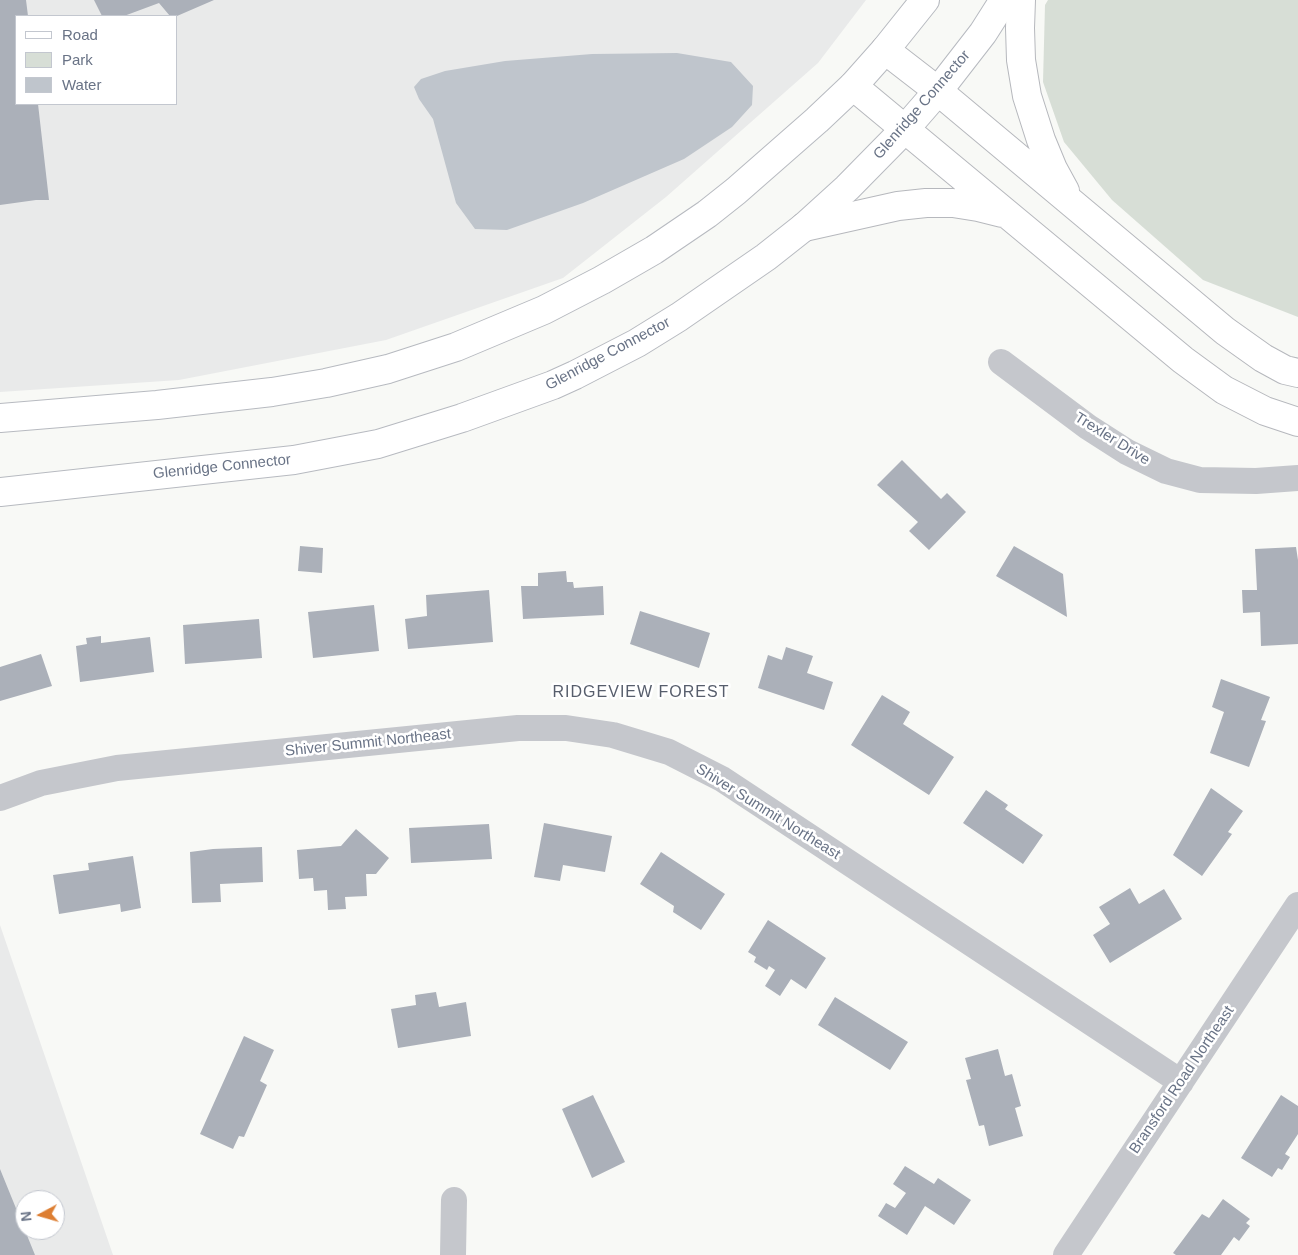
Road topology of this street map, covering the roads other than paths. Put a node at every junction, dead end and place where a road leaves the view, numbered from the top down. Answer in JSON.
{"nodes":[{"id":1,"x":925,"y":0,"type":"edge"},
{"id":2,"x":1004,"y":0,"type":"edge"},
{"id":3,"x":1021,"y":0,"type":"edge"},
{"id":4,"x":885,"y":50,"type":"junction"},
{"id":5,"x":853,"y":86,"type":"junction"},
{"id":6,"x":938,"y":91,"type":"junction"},
{"id":7,"x":906,"y":129,"type":"junction"},
{"id":8,"x":1070,"y":201,"type":"junction"},
{"id":9,"x":1007,"y":214,"type":"junction"},
{"id":10,"x":804,"y":227,"type":"junction"},
{"id":11,"x":1001,"y":362,"type":"dead end"},
{"id":12,"x":1298,"y":373,"type":"edge"},
{"id":13,"x":0,"y":418,"type":"edge"},
{"id":14,"x":1298,"y":422,"type":"edge"},
{"id":15,"x":1298,"y":478,"type":"edge"},
{"id":16,"x":0,"y":492,"type":"edge"},
{"id":17,"x":0,"y":798,"type":"edge"},
{"id":18,"x":1298,"y":905,"type":"edge"},
{"id":19,"x":1181,"y":1082,"type":"junction"},
{"id":20,"x":454,"y":1200,"type":"dead end"},
{"id":21,"x":453,"y":1255,"type":"edge"},
{"id":22,"x":1066,"y":1255,"type":"edge"}],
"edges":[{"from":1,"to":4,"type":"main road"},
{"from":2,"to":6,"type":"main road","name":"Glenridge Connector"},
{"from":3,"to":8,"type":"main road"},
{"from":4,"to":5,"type":"main road"},
{"from":4,"to":6,"type":"main road"},
{"from":5,"to":7,"type":"main road"},
{"from":5,"to":13,"type":"main road"},
{"from":6,"to":7,"type":"main road","name":"Glenridge Connector"},
{"from":6,"to":8,"type":"main road"},
{"from":7,"to":9,"type":"main road"},
{"from":7,"to":10,"type":"main road","name":"Glenridge Connector"},
{"from":8,"to":12,"type":"main road"},
{"from":9,"to":10,"type":"main road"},
{"from":9,"to":14,"type":"main road"},
{"from":10,"to":16,"type":"main road","name":"Glenridge Connector"},
{"from":11,"to":15,"type":"street","name":"Trexler Drive"},
{"from":17,"to":19,"type":"street","name":"Shiver Summit Northeast"},
{"from":18,"to":19,"type":"street","name":"Bransford Road Northeast"},
{"from":19,"to":22,"type":"street","name":"Bransford Road Northeast"},
{"from":20,"to":21,"type":"street"}]}
